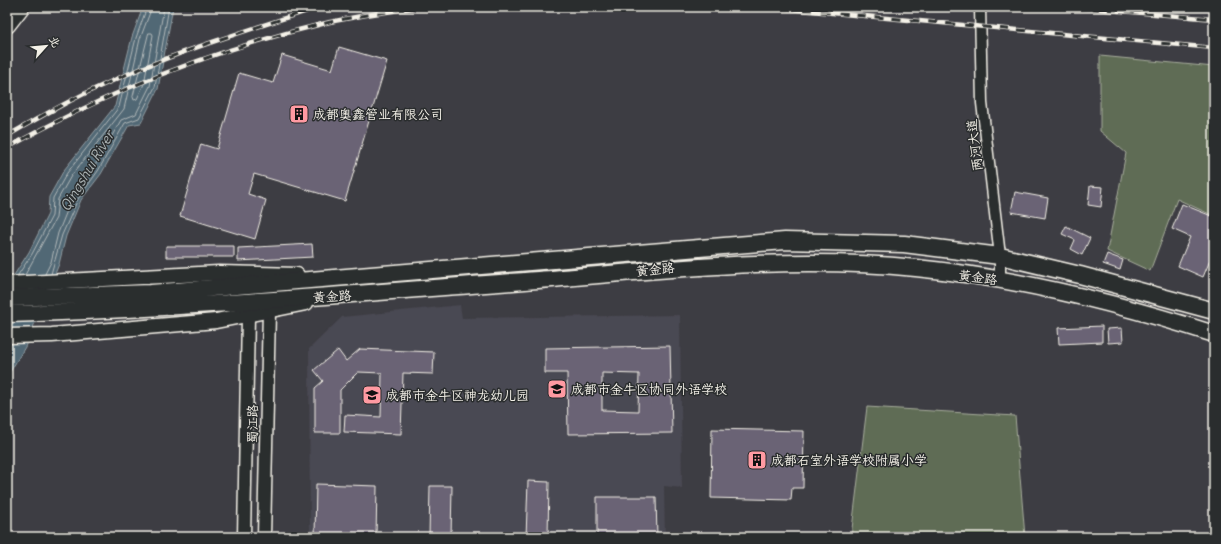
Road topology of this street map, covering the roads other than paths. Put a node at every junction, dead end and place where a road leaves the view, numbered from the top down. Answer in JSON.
{"nodes":[{"id":1,"x":21,"y":7,"type":"edge"},
{"id":2,"x":980,"y":7,"type":"edge"},
{"id":3,"x":7,"y":25,"type":"edge"},
{"id":4,"x":1000,"y":256,"type":"junction"},
{"id":5,"x":345,"y":277,"type":"junction"},
{"id":6,"x":1000,"y":280,"type":"junction"},
{"id":7,"x":7,"y":284,"type":"edge"},
{"id":8,"x":355,"y":294,"type":"junction"},
{"id":9,"x":7,"y":298,"type":"edge"},
{"id":10,"x":269,"y":311,"type":"junction"},
{"id":11,"x":1214,"y":311,"type":"edge"},
{"id":12,"x":7,"y":314,"type":"edge"},
{"id":13,"x":248,"y":314,"type":"junction"},
{"id":14,"x":1214,"y":334,"type":"edge"},
{"id":15,"x":7,"y":336,"type":"edge"},
{"id":16,"x":244,"y":537,"type":"edge"},
{"id":17,"x":264,"y":537,"type":"edge"}],
"edges":[{"from":1,"to":3,"type":"main road"},
{"from":2,"to":4,"type":"street","name":"两河大道"},
{"from":4,"to":5,"type":"main road","name":"黄金路"},
{"from":4,"to":6,"type":"street","name":"两河大道"},
{"from":4,"to":11,"type":"main road","name":"黄金路"},
{"from":5,"to":7,"type":"main road"},
{"from":5,"to":9,"type":"main road","name":"黄金路"},
{"from":6,"to":8,"type":"main road","name":"黄金路"},
{"from":6,"to":14,"type":"main road","name":"黄金路"},
{"from":8,"to":10,"type":"main road"},
{"from":8,"to":12,"type":"main road","name":"黄金路"},
{"from":10,"to":13,"type":"main road"},
{"from":10,"to":17,"type":"street","name":"蜀江路"},
{"from":13,"to":15,"type":"main road"},
{"from":13,"to":16,"type":"street","name":"蜀江路"}]}
